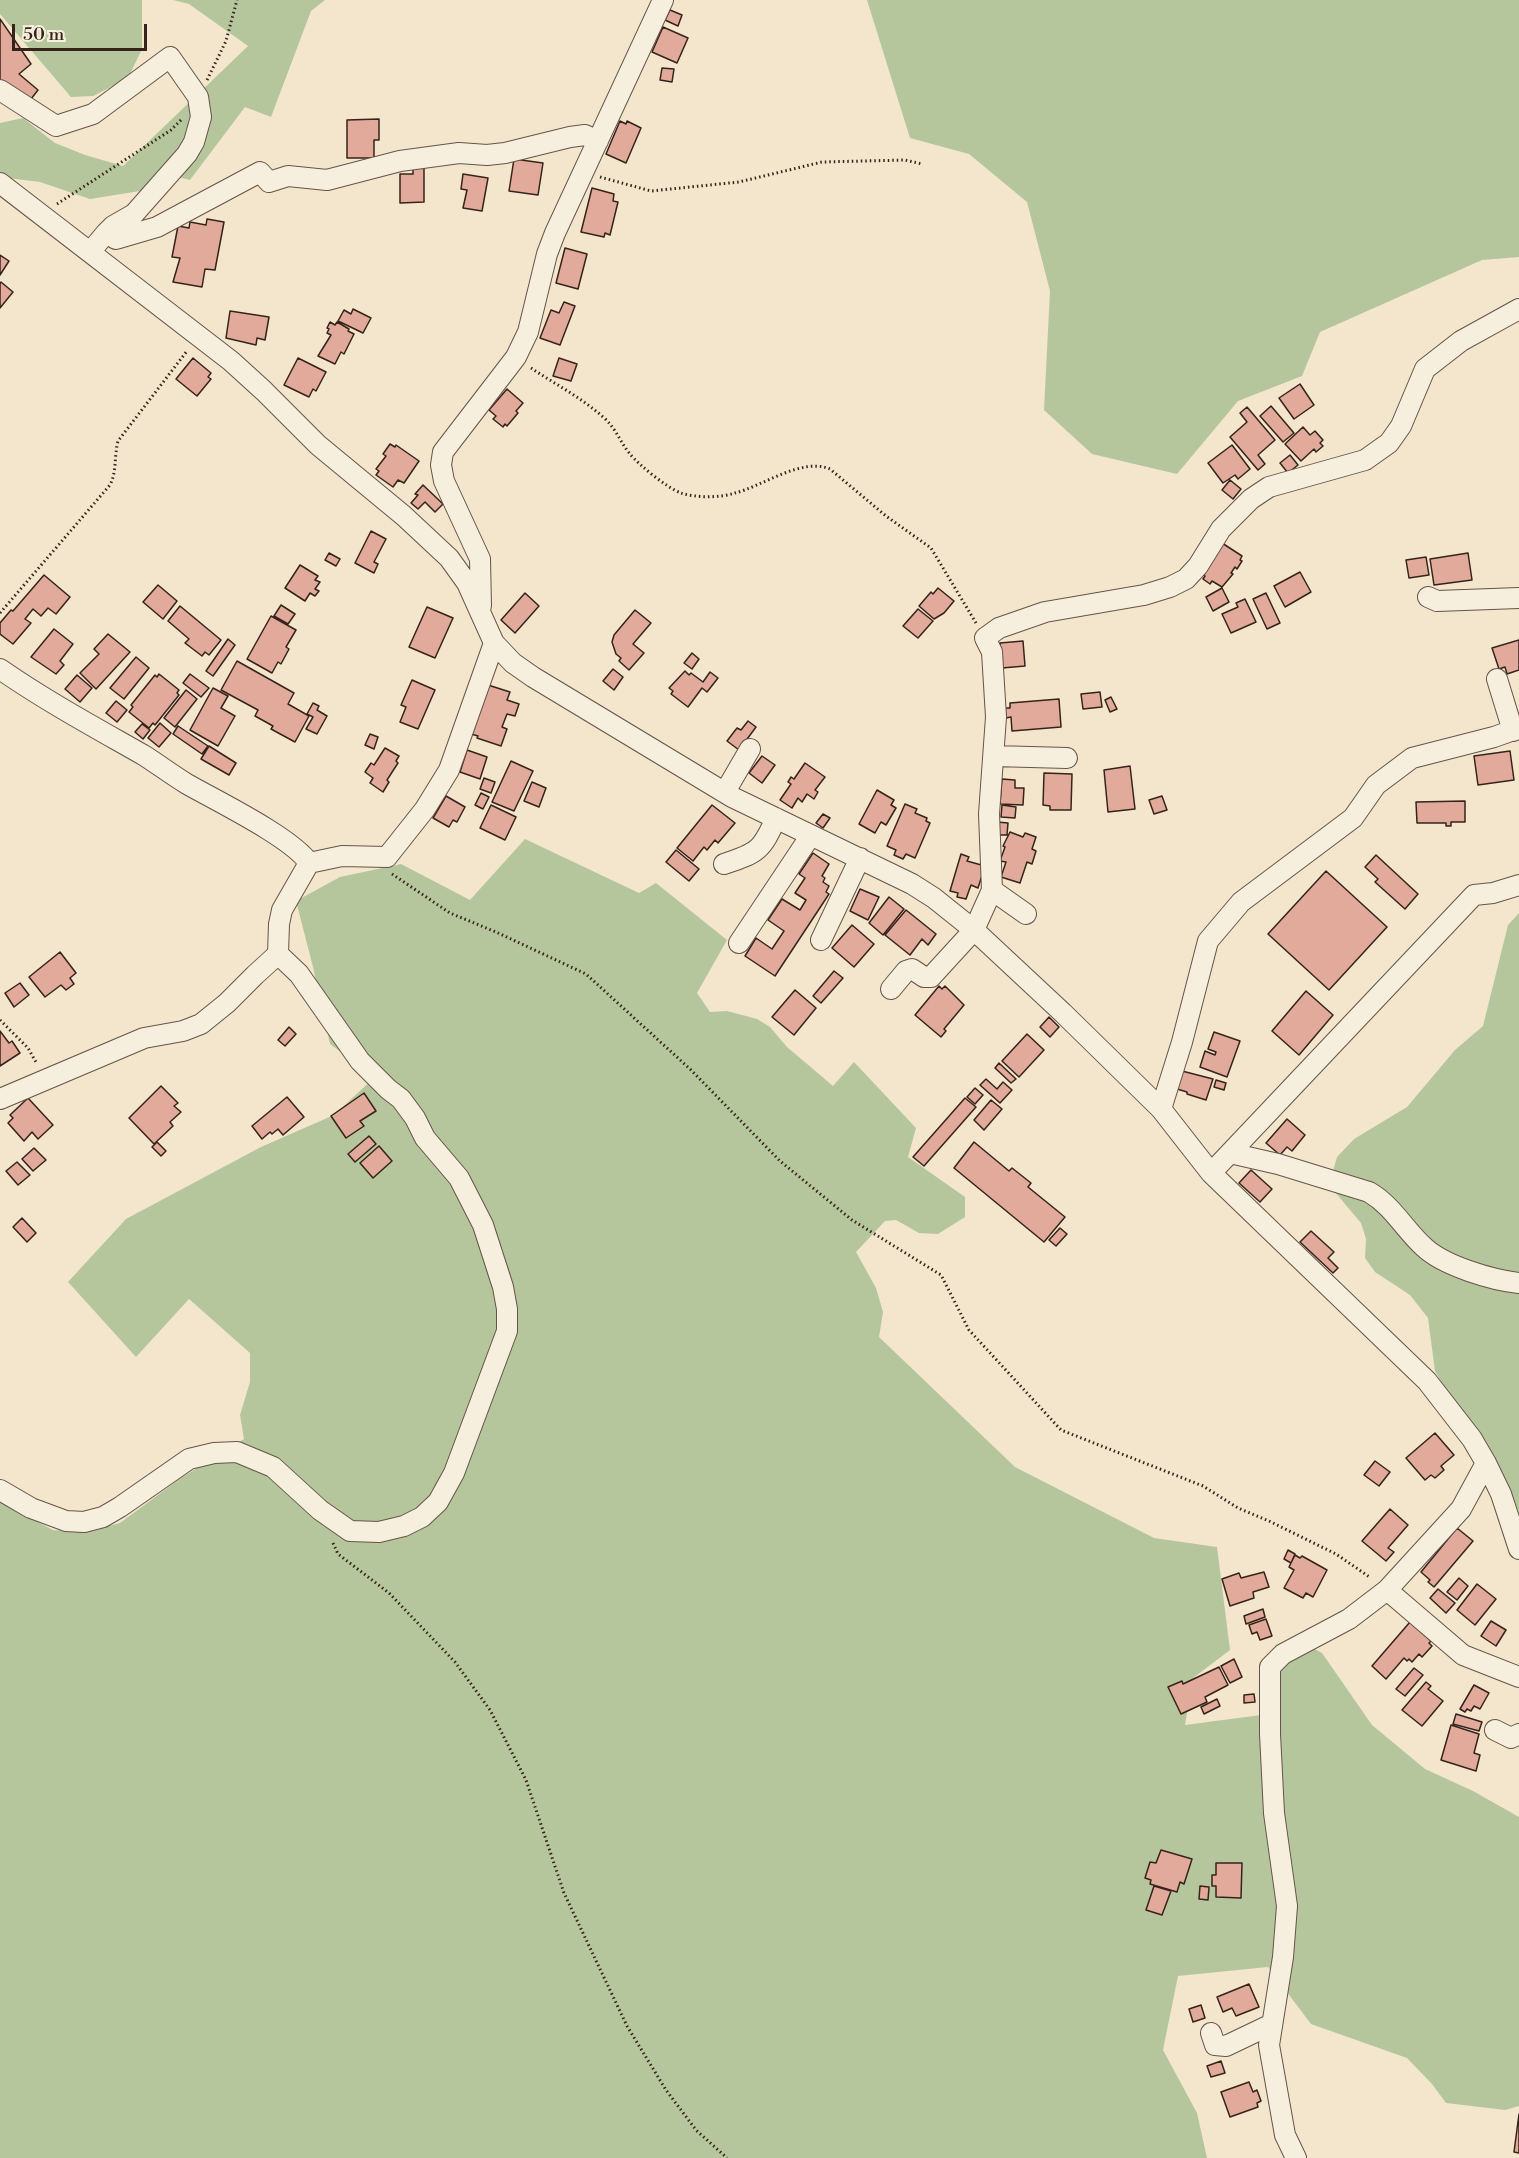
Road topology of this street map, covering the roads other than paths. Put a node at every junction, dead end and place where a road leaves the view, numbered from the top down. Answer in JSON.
{"nodes":[{"id":1,"x":663,"y":0,"type":"edge"},
{"id":2,"x":0,"y":90,"type":"edge"},
{"id":3,"x":598,"y":141,"type":"junction"},
{"id":4,"x":0,"y":183,"type":"edge"},
{"id":5,"x":106,"y":233,"type":"junction"},
{"id":6,"x":90,"y":252,"type":"junction"},
{"id":7,"x":1519,"y":309,"type":"edge"},
{"id":8,"x":1428,"y":597,"type":"dead end"},
{"id":9,"x":1519,"y":598,"type":"edge"},
{"id":10,"x":481,"y":610,"type":"junction"},
{"id":11,"x":494,"y":643,"type":"junction"},
{"id":12,"x":0,"y":669,"type":"edge"},
{"id":13,"x":1497,"y":679,"type":"dead end"},
{"id":14,"x":1516,"y":730,"type":"edge"},
{"id":15,"x":750,"y":749,"type":"dead end"},
{"id":16,"x":993,"y":756,"type":"junction"},
{"id":17,"x":1067,"y":758,"type":"dead end"},
{"id":18,"x":724,"y":792,"type":"junction"},
{"id":19,"x":776,"y":818,"type":"junction"},
{"id":20,"x":811,"y":835,"type":"junction"},
{"id":21,"x":860,"y":858,"type":"junction"},
{"id":22,"x":309,"y":863,"type":"junction"},
{"id":23,"x":724,"y":864,"type":"dead end"},
{"id":24,"x":1519,"y":885,"type":"edge"},
{"id":25,"x":992,"y":890,"type":"junction"},
{"id":26,"x":1026,"y":914,"type":"dead end"},
{"id":27,"x":974,"y":930,"type":"junction"},
{"id":28,"x":821,"y":940,"type":"dead end"},
{"id":29,"x":739,"y":943,"type":"dead end"},
{"id":30,"x":278,"y":954,"type":"junction"},
{"id":31,"x":891,"y":988,"type":"dead end"},
{"id":32,"x":0,"y":1099,"type":"edge"},
{"id":33,"x":1161,"y":1109,"type":"junction"},
{"id":34,"x":1230,"y":1153,"type":"junction"},
{"id":35,"x":1211,"y":1173,"type":"junction"},
{"id":36,"x":1519,"y":1283,"type":"edge"},
{"id":37,"x":1486,"y":1463,"type":"junction"},
{"id":38,"x":0,"y":1490,"type":"edge"},
{"id":39,"x":1519,"y":1549,"type":"edge"},
{"id":40,"x":1387,"y":1590,"type":"junction"},
{"id":41,"x":1519,"y":1677,"type":"edge"},
{"id":42,"x":1495,"y":1730,"type":"dead end"},
{"id":43,"x":1519,"y":1734,"type":"edge"},
{"id":44,"x":1272,"y":2024,"type":"junction"},
{"id":45,"x":1211,"y":2033,"type":"dead end"},
{"id":46,"x":1296,"y":2158,"type":"edge"}],
"edges":[{"from":1,"to":3,"type":"street"},
{"from":2,"to":5,"type":"street"},
{"from":3,"to":5,"type":"street"},
{"from":3,"to":10,"type":"street"},
{"from":4,"to":6,"type":"street"},
{"from":5,"to":6,"type":"street"},
{"from":6,"to":10,"type":"street"},
{"from":7,"to":16,"type":"street"},
{"from":8,"to":9,"type":"street"},
{"from":10,"to":11,"type":"street"},
{"from":11,"to":18,"type":"street"},
{"from":11,"to":22,"type":"street"},
{"from":12,"to":22,"type":"street"},
{"from":13,"to":14,"type":"street"},
{"from":14,"to":33,"type":"street"},
{"from":15,"to":18,"type":"street"},
{"from":16,"to":17,"type":"street"},
{"from":16,"to":25,"type":"street"},
{"from":18,"to":19,"type":"street"},
{"from":19,"to":20,"type":"street"},
{"from":19,"to":23,"type":"street"},
{"from":20,"to":21,"type":"street"},
{"from":20,"to":29,"type":"street"},
{"from":21,"to":27,"type":"street"},
{"from":21,"to":28,"type":"street"},
{"from":22,"to":30,"type":"street"},
{"from":24,"to":34,"type":"street"},
{"from":25,"to":26,"type":"street"},
{"from":25,"to":27,"type":"street"},
{"from":27,"to":31,"type":"street"},
{"from":27,"to":33,"type":"street"},
{"from":30,"to":32,"type":"street"},
{"from":30,"to":38,"type":"street"},
{"from":33,"to":35,"type":"street"},
{"from":34,"to":35,"type":"street"},
{"from":34,"to":36,"type":"street"},
{"from":35,"to":37,"type":"street"},
{"from":37,"to":39,"type":"street"},
{"from":37,"to":40,"type":"street"},
{"from":40,"to":41,"type":"street"},
{"from":40,"to":44,"type":"street"},
{"from":42,"to":43,"type":"street"},
{"from":44,"to":45,"type":"street"},
{"from":44,"to":46,"type":"street"}]}
